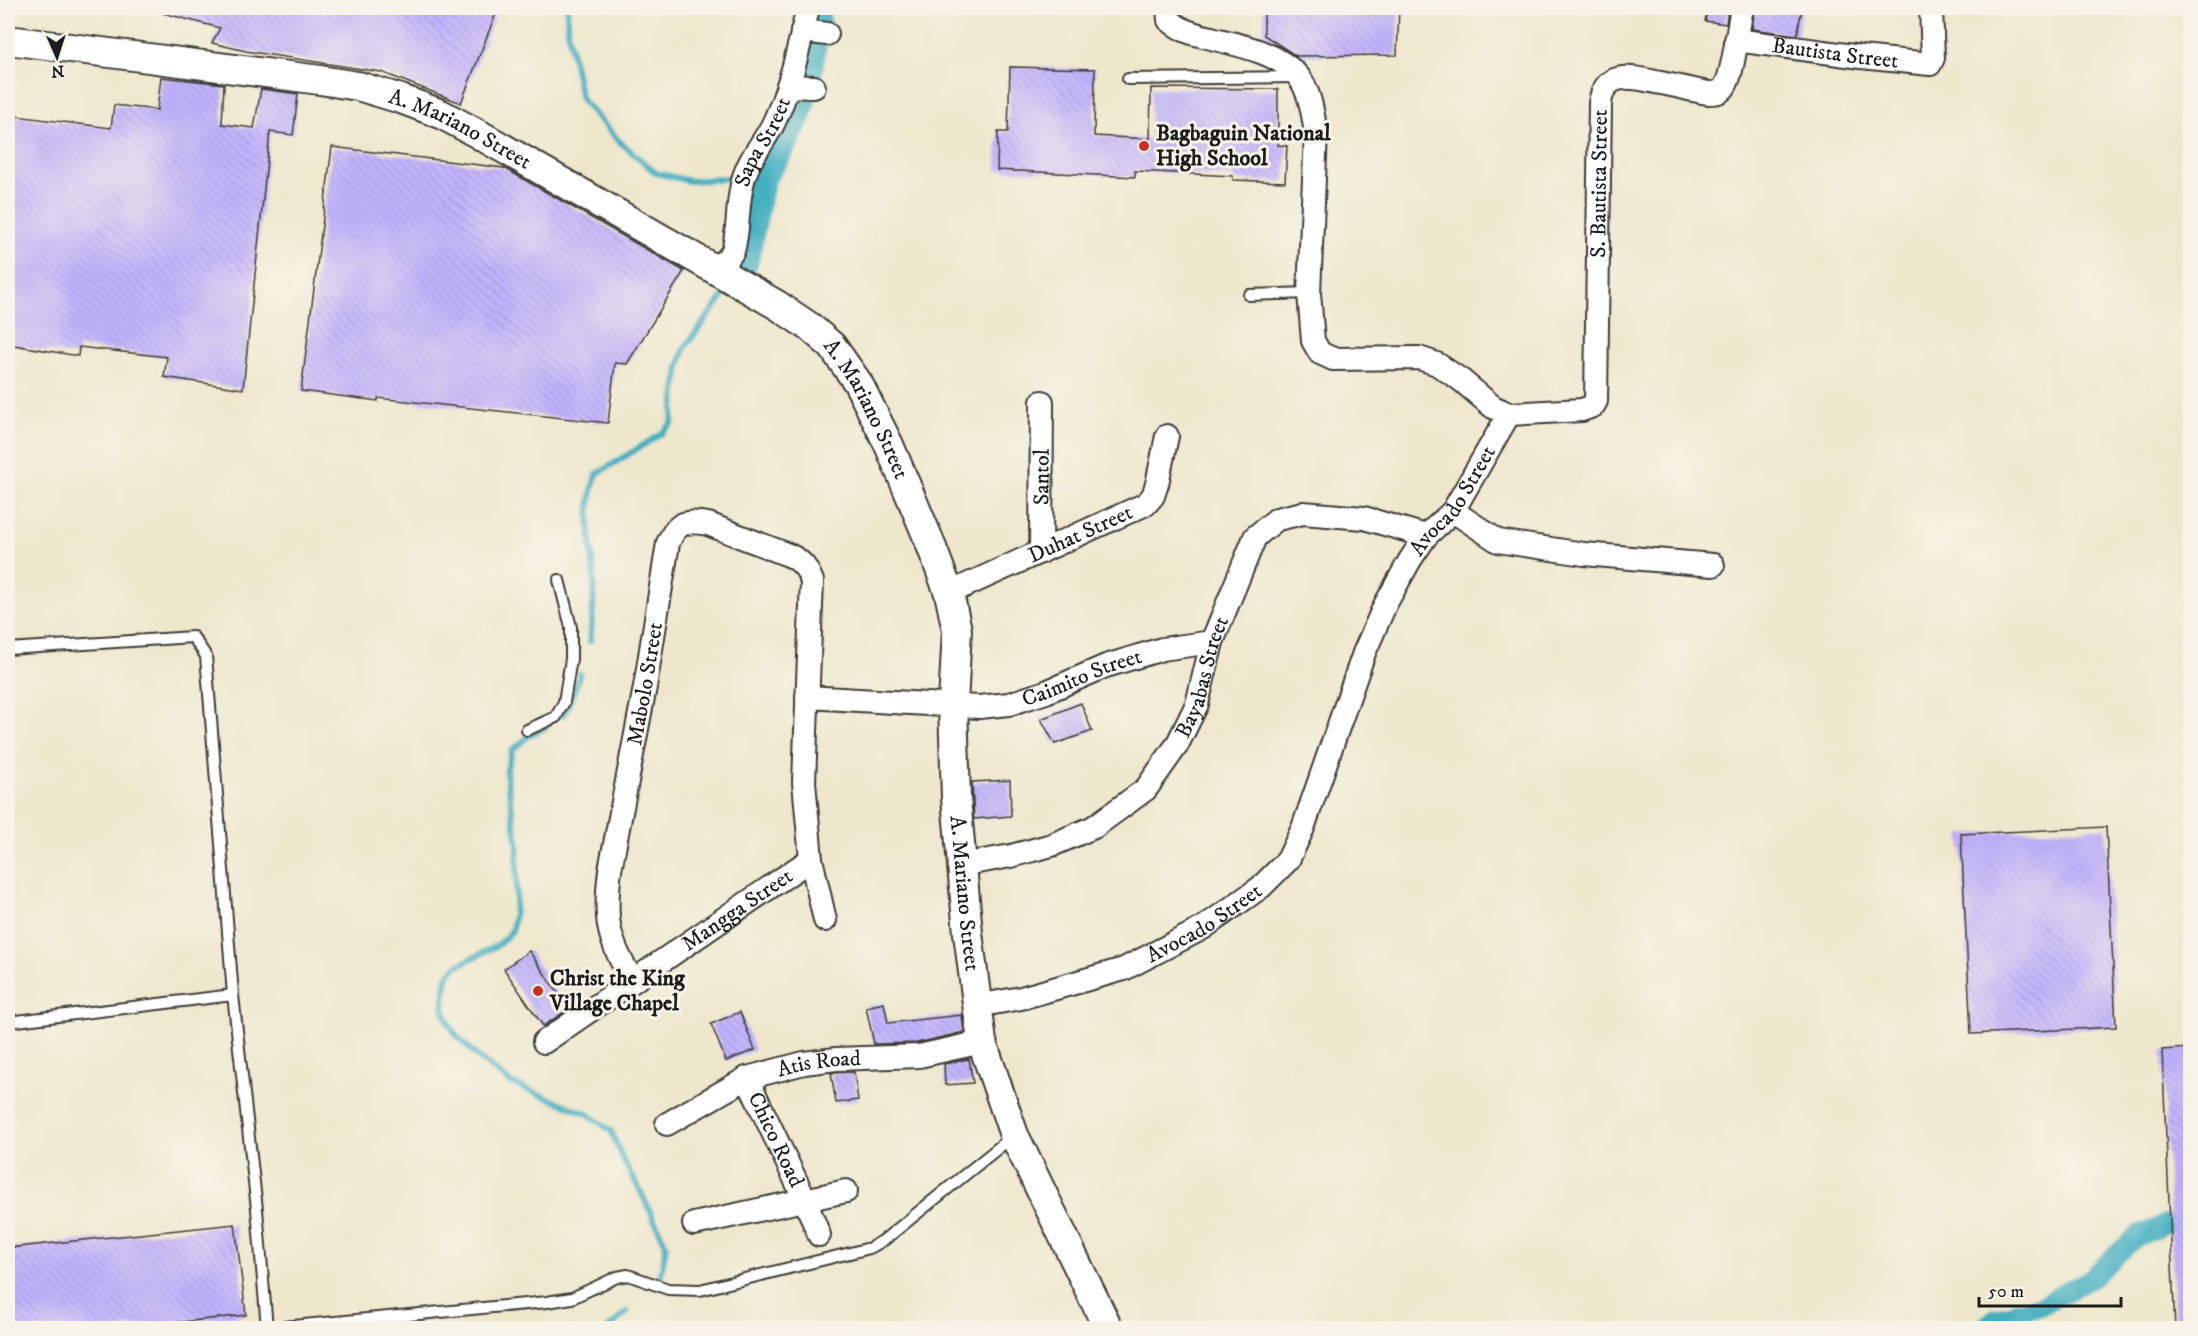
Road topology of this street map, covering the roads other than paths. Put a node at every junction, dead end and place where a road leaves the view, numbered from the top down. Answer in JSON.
{"nodes":[{"id":1,"x":808,"y":8,"type":"edge"},
{"id":2,"x":1168,"y":8,"type":"edge"},
{"id":3,"x":1742,"y":8,"type":"edge"},
{"id":4,"x":1931,"y":8,"type":"edge"},
{"id":5,"x":8,"y":40,"type":"edge"},
{"id":6,"x":1736,"y":40,"type":"junction"},
{"id":7,"x":1300,"y":77,"type":"junction"},
{"id":8,"x":1128,"y":79,"type":"dead end"},
{"id":9,"x":725,"y":275,"type":"junction"},
{"id":10,"x":1309,"y":293,"type":"junction"},
{"id":11,"x":1249,"y":295,"type":"dead end"},
{"id":12,"x":1042,"y":402,"type":"dead end"},
{"id":13,"x":1509,"y":414,"type":"junction"},
{"id":14,"x":1167,"y":436,"type":"dead end"},
{"id":15,"x":1453,"y":511,"type":"junction"},
{"id":16,"x":1426,"y":536,"type":"junction"},
{"id":17,"x":1041,"y":552,"type":"junction"},
{"id":18,"x":1713,"y":564,"type":"dead end"},
{"id":19,"x":808,"y":570,"type":"joint"},
{"id":20,"x":559,"y":580,"type":"dead end"},
{"id":21,"x":949,"y":593,"type":"junction"},
{"id":22,"x":1212,"y":642,"type":"junction"},
{"id":23,"x":8,"y":649,"type":"edge"},
{"id":24,"x":807,"y":697,"type":"junction"},
{"id":25,"x":953,"y":704,"type":"junction"},
{"id":26,"x":527,"y":730,"type":"dead end"},
{"id":27,"x":811,"y":859,"type":"junction"},
{"id":28,"x":961,"y":865,"type":"junction"},
{"id":29,"x":825,"y":920,"type":"dead end"},
{"id":30,"x":633,"y":981,"type":"junction"},
{"id":31,"x":233,"y":995,"type":"junction"},
{"id":32,"x":977,"y":1006,"type":"junction"},
{"id":33,"x":8,"y":1022,"type":"edge"},
{"id":34,"x":544,"y":1042,"type":"dead end"},
{"id":35,"x":982,"y":1042,"type":"junction"},
{"id":36,"x":747,"y":1078,"type":"junction"},
{"id":37,"x":667,"y":1124,"type":"dead end"},
{"id":38,"x":1014,"y":1136,"type":"junction"},
{"id":39,"x":846,"y":1191,"type":"dead end"},
{"id":40,"x":805,"y":1200,"type":"junction"},
{"id":41,"x":694,"y":1224,"type":"dead end"},
{"id":42,"x":819,"y":1235,"type":"dead end"},
{"id":43,"x":269,"y":1329,"type":"edge"},
{"id":44,"x":1108,"y":1329,"type":"edge"}],
"edges":[{"from":1,"to":9,"type":"street","name":"Sapa Street"},
{"from":2,"to":7,"type":"street"},
{"from":3,"to":6,"type":"street","name":"S. Bautista Street"},
{"from":4,"to":6,"type":"street","name":"Bautista Street"},
{"from":5,"to":9,"type":"street","name":"A. Mariano Street"},
{"from":6,"to":13,"type":"street","name":"S. Bautista Street"},
{"from":7,"to":8,"type":"lane"},
{"from":7,"to":10,"type":"street"},
{"from":9,"to":21,"type":"street","name":"A. Mariano Street"},
{"from":10,"to":11,"type":"lane"},
{"from":10,"to":13,"type":"street"},
{"from":12,"to":17,"type":"street","name":"Santol"},
{"from":13,"to":15,"type":"street","name":"Avocado Street"},
{"from":14,"to":17,"type":"street","name":"Duhat Street"},
{"from":15,"to":16,"type":"street","name":"Avocado Street"},
{"from":15,"to":18,"type":"street"},
{"from":16,"to":22,"type":"street","name":"Bayabas Street"},
{"from":16,"to":32,"type":"street","name":"Avocado Street"},
{"from":17,"to":21,"type":"street","name":"Duhat Street"},
{"from":19,"to":24,"type":"street","name":"Mangga Street"},
{"from":19,"to":30,"type":"street","name":"Mabolo Street"},
{"from":20,"to":26,"type":"lane"},
{"from":21,"to":25,"type":"street","name":"A. Mariano Street"},
{"from":22,"to":25,"type":"street","name":"Caimito Street"},
{"from":22,"to":28,"type":"street","name":"Bayabas Street"},
{"from":23,"to":31,"type":"lane"},
{"from":24,"to":25,"type":"street"},
{"from":24,"to":27,"type":"street","name":"Mangga Street"},
{"from":25,"to":28,"type":"street","name":"A. Mariano Street"},
{"from":27,"to":29,"type":"street","name":"Mangga Street"},
{"from":27,"to":30,"type":"street","name":"Mangga Street"},
{"from":28,"to":32,"type":"street","name":"A. Mariano Street"},
{"from":30,"to":34,"type":"street","name":"Mangga Street"},
{"from":31,"to":33,"type":"lane"},
{"from":31,"to":43,"type":"lane"},
{"from":32,"to":35,"type":"street","name":"A. Mariano Street"},
{"from":35,"to":36,"type":"street","name":"Atis Road"},
{"from":35,"to":38,"type":"street","name":"A. Mariano Street"},
{"from":36,"to":37,"type":"street","name":"Atis Road"},
{"from":36,"to":40,"type":"street","name":"Chico Road"},
{"from":38,"to":43,"type":"lane"},
{"from":38,"to":44,"type":"street","name":"A. Mariano Street"},
{"from":39,"to":40,"type":"street","name":"Chico Road"},
{"from":40,"to":41,"type":"street","name":"Chico Road"},
{"from":40,"to":42,"type":"street"}]}
